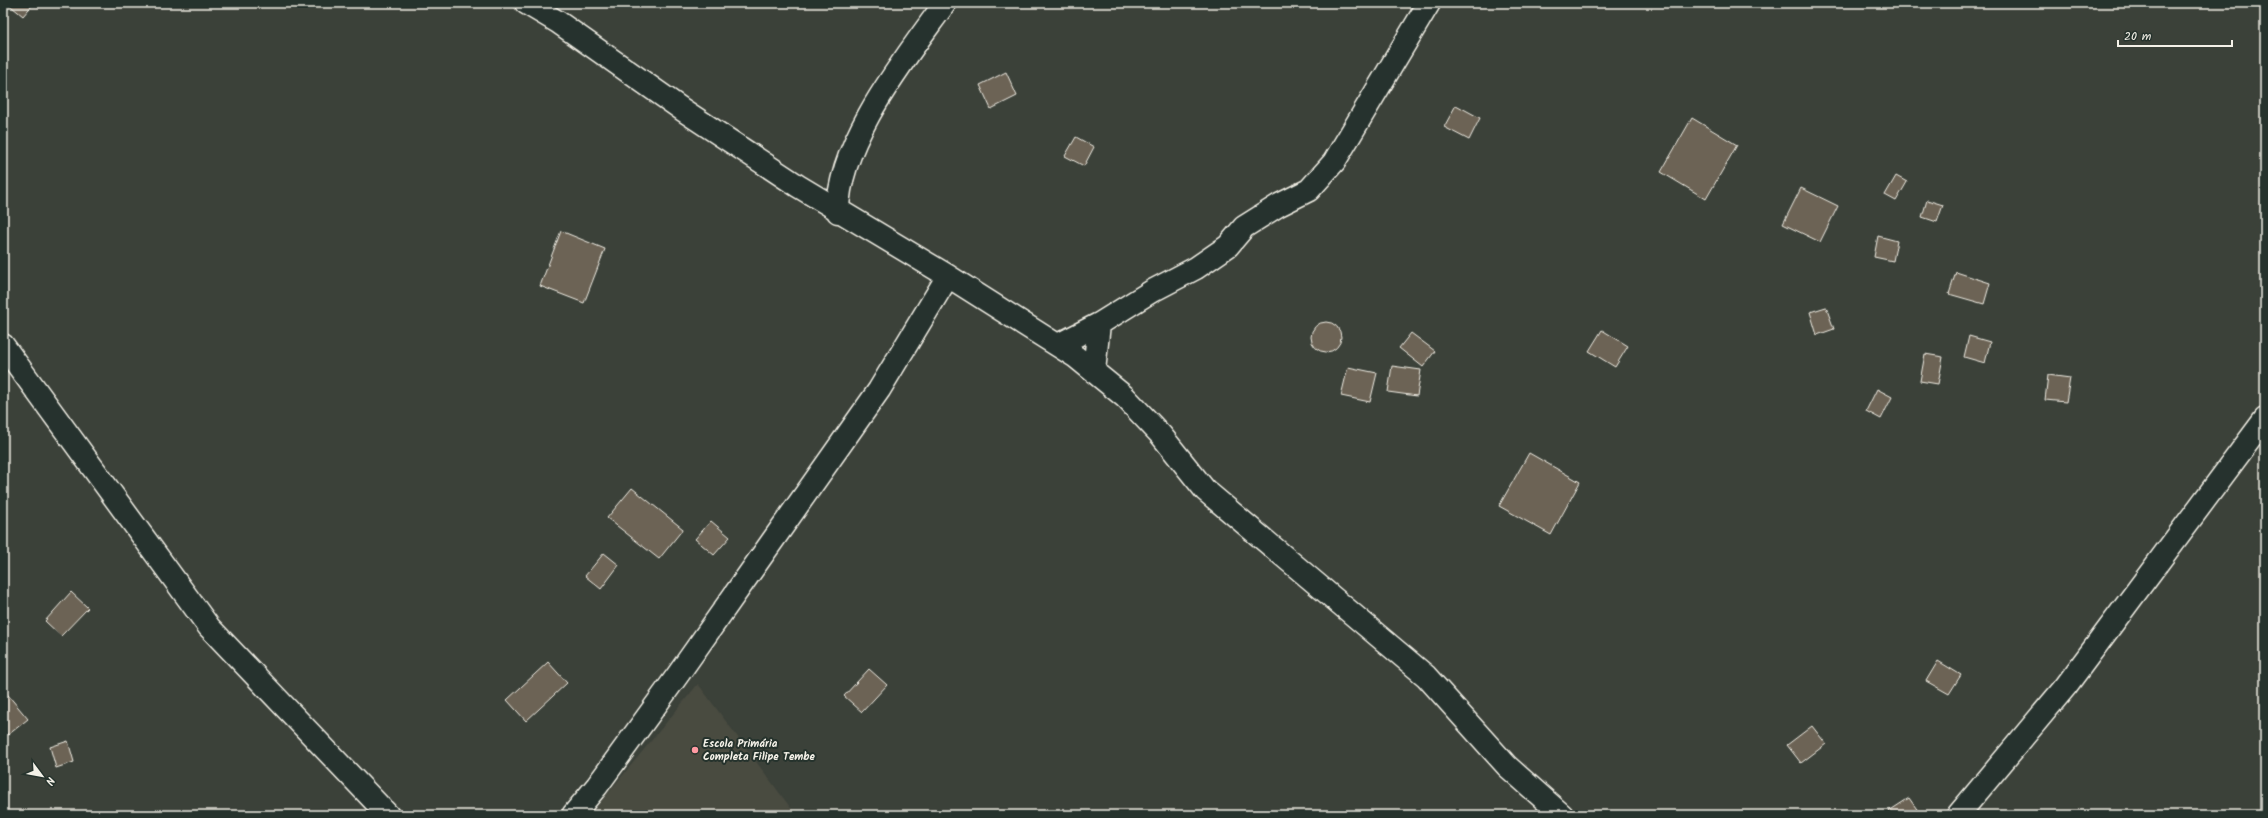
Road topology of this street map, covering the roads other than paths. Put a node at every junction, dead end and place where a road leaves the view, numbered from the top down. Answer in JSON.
{"nodes":[{"id":1,"x":526,"y":3,"type":"edge"},
{"id":2,"x":945,"y":3,"type":"edge"},
{"id":3,"x":1429,"y":3,"type":"edge"},
{"id":4,"x":838,"y":212,"type":"junction"},
{"id":5,"x":948,"y":276,"type":"junction"},
{"id":6,"x":1099,"y":324,"type":"junction"},
{"id":7,"x":3,"y":345,"type":"edge"},
{"id":8,"x":1058,"y":345,"type":"junction"},
{"id":9,"x":1094,"y":371,"type":"junction"},
{"id":10,"x":2265,"y":419,"type":"edge"},
{"id":11,"x":388,"y":815,"type":"edge"},
{"id":12,"x":573,"y":815,"type":"edge"},
{"id":13,"x":1562,"y":815,"type":"edge"},
{"id":14,"x":1958,"y":815,"type":"edge"}],
"edges":[{"from":1,"to":4,"type":"street"},
{"from":2,"to":4,"type":"street"},
{"from":3,"to":6,"type":"street"},
{"from":4,"to":5,"type":"street"},
{"from":5,"to":8,"type":"street"},
{"from":5,"to":12,"type":"street"},
{"from":6,"to":8,"type":"street"},
{"from":6,"to":9,"type":"street"},
{"from":7,"to":11,"type":"street"},
{"from":8,"to":9,"type":"street"},
{"from":9,"to":13,"type":"street"},
{"from":10,"to":14,"type":"street"}]}
